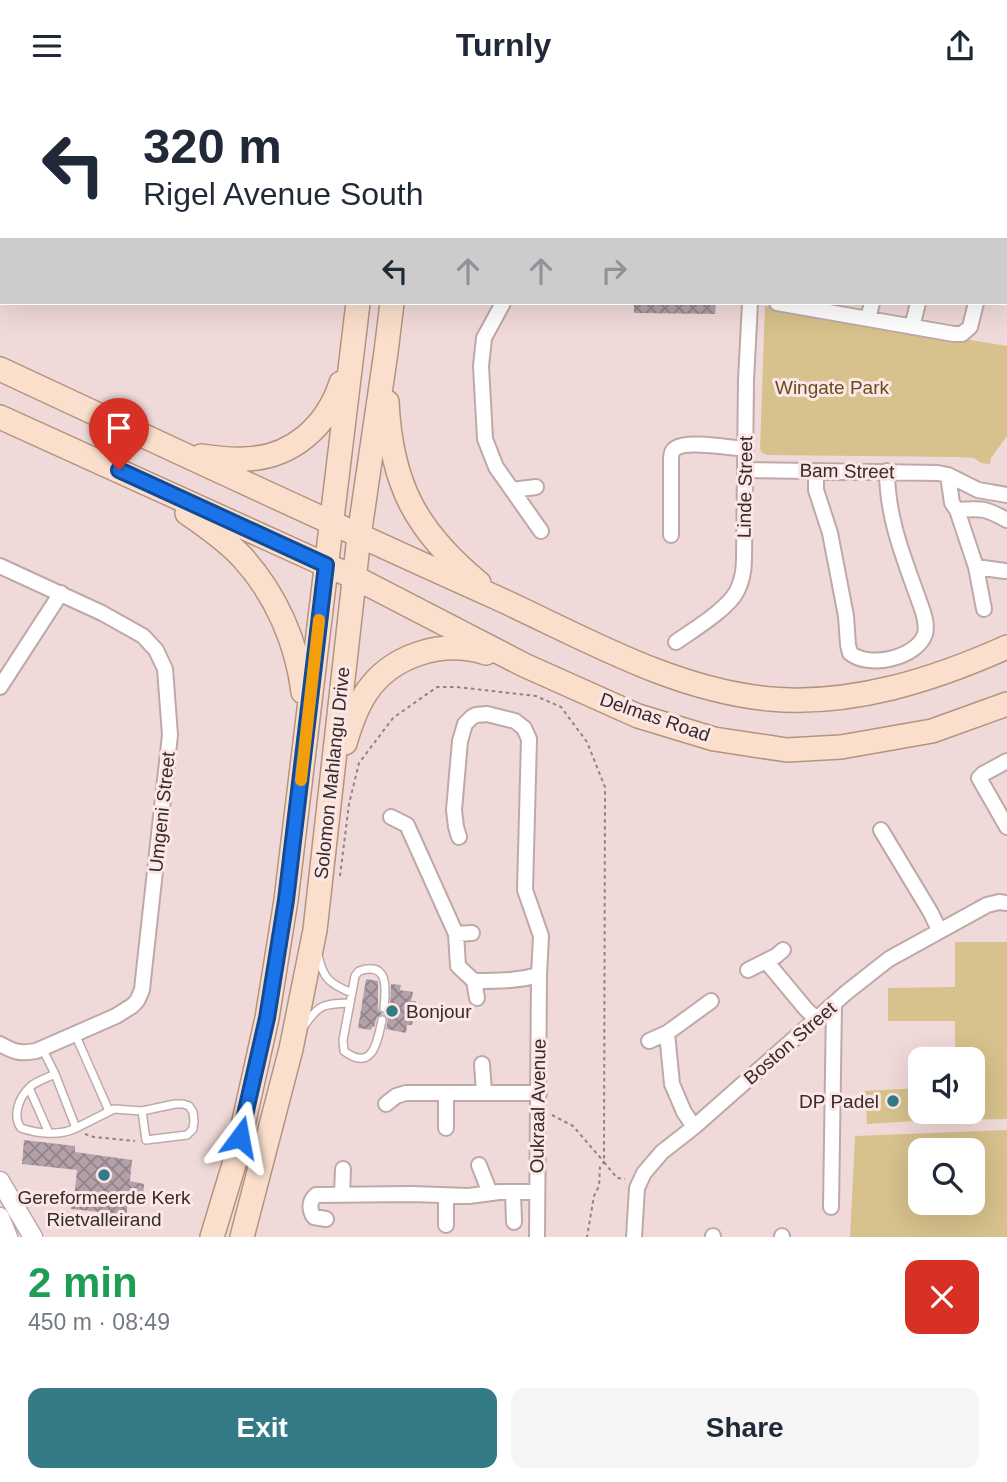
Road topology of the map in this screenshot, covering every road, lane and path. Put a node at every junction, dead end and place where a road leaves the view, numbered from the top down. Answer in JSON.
{"nodes":[{"id":1,"x":358,"y":305,"type":"edge"},
{"id":2,"x":392,"y":305,"type":"edge"},
{"id":3,"x":502,"y":305,"type":"edge"},
{"id":4,"x":750,"y":305,"type":"edge"},
{"id":5,"x":801,"y":305,"type":"edge"},
{"id":6,"x":872,"y":305,"type":"edge"},
{"id":7,"x":918,"y":305,"type":"edge"},
{"id":8,"x":976,"y":305,"type":"edge"},
{"id":9,"x":825,"y":307,"type":"edge"},
{"id":10,"x":868,"y":319,"type":"junction"},
{"id":11,"x":912,"y":327,"type":"junction"},
{"id":12,"x":354,"y":337,"type":"junction"},
{"id":13,"x":386,"y":352,"type":"junction"},
{"id":14,"x":0,"y":369,"type":"edge"},
{"id":15,"x":0,"y":417,"type":"edge"},
{"id":16,"x":746,"y":449,"type":"junction"},
{"id":17,"x":180,"y":453,"type":"junction"},
{"id":18,"x":96,"y":460,"type":"junction"},
{"id":19,"x":746,"y":470,"type":"junction"},
{"id":20,"x":816,"y":471,"type":"junction"},
{"id":21,"x":887,"y":471,"type":"junction"},
{"id":22,"x":948,"y":475,"type":"junction"},
{"id":23,"x":536,"y":487,"type":"dead end"},
{"id":24,"x":512,"y":490,"type":"junction"},
{"id":25,"x":1007,"y":495,"type":"edge"},
{"id":26,"x":957,"y":510,"type":"junction"},
{"id":27,"x":1007,"y":520,"type":"edge"},
{"id":28,"x":331,"y":523,"type":"junction"},
{"id":29,"x":541,"y":531,"type":"dead end"},
{"id":30,"x":671,"y":535,"type":"dead end"},
{"id":31,"x":359,"y":536,"type":"junction"},
{"id":32,"x":326,"y":565,"type":"junction"},
{"id":33,"x":0,"y":566,"type":"edge"},
{"id":34,"x":976,"y":567,"type":"junction"},
{"id":35,"x":1004,"y":571,"type":"dead end"},
{"id":36,"x":354,"y":576,"type":"junction"},
{"id":37,"x":61,"y":593,"type":"junction"},
{"id":38,"x":498,"y":598,"type":"junction"},
{"id":39,"x":984,"y":609,"type":"dead end"},
{"id":40,"x":676,"y":642,"type":"dead end"},
{"id":41,"x":1007,"y":647,"type":"edge"},
{"id":42,"x":524,"y":665,"type":"junction"},
{"id":43,"x":0,"y":687,"type":"edge"},
{"id":44,"x":1007,"y":704,"type":"edge"},
{"id":45,"x":307,"y":726,"type":"junction"},
{"id":46,"x":1007,"y":761,"type":"edge"},
{"id":47,"x":332,"y":779,"type":"junction"},
{"id":48,"x":391,"y":817,"type":"dead end"},
{"id":49,"x":1007,"y":827,"type":"edge"},
{"id":50,"x":881,"y":830,"type":"dead end"},
{"id":51,"x":459,"y":837,"type":"dead end"},
{"id":52,"x":1007,"y":903,"type":"edge"},
{"id":53,"x":449,"y":927,"type":"junction"},
{"id":54,"x":315,"y":930,"type":"junction"},
{"id":55,"x":939,"y":930,"type":"junction"},
{"id":56,"x":472,"y":933,"type":"dead end"},
{"id":57,"x":783,"y":950,"type":"dead end"},
{"id":58,"x":766,"y":961,"type":"junction"},
{"id":59,"x":748,"y":970,"type":"dead end"},
{"id":60,"x":539,"y":975,"type":"junction"},
{"id":61,"x":474,"y":981,"type":"junction"},
{"id":62,"x":352,"y":993,"type":"junction"},
{"id":63,"x":477,"y":998,"type":"dead end"},
{"id":64,"x":711,"y":1001,"type":"dead end"},
{"id":65,"x":349,"y":1003,"type":"junction"},
{"id":66,"x":834,"y":1004,"type":"junction"},
{"id":67,"x":384,"y":1008,"type":"dead end"},
{"id":68,"x":817,"y":1019,"type":"junction"},
{"id":69,"x":382,"y":1020,"type":"dead end"},
{"id":70,"x":667,"y":1033,"type":"junction"},
{"id":71,"x":75,"y":1034,"type":"junction"},
{"id":72,"x":649,"y":1041,"type":"dead end"},
{"id":73,"x":0,"y":1044,"type":"edge"},
{"id":74,"x":42,"y":1048,"type":"junction"},
{"id":75,"x":291,"y":1049,"type":"junction"},
{"id":76,"x":482,"y":1064,"type":"dead end"},
{"id":77,"x":55,"y":1074,"type":"junction"},
{"id":78,"x":29,"y":1089,"type":"junction"},
{"id":79,"x":484,"y":1092,"type":"junction"},
{"id":80,"x":446,"y":1093,"type":"junction"},
{"id":81,"x":539,"y":1093,"type":"junction"},
{"id":82,"x":386,"y":1104,"type":"dead end"},
{"id":83,"x":539,"y":1108,"type":"junction"},
{"id":84,"x":109,"y":1111,"type":"junction"},
{"id":85,"x":142,"y":1111,"type":"junction"},
{"id":86,"x":694,"y":1127,"type":"junction"},
{"id":87,"x":76,"y":1128,"type":"junction"},
{"id":88,"x":446,"y":1128,"type":"dead end"},
{"id":89,"x":49,"y":1133,"type":"junction"},
{"id":90,"x":146,"y":1140,"type":"junction"},
{"id":91,"x":479,"y":1165,"type":"dead end"},
{"id":92,"x":343,"y":1169,"type":"dead end"},
{"id":93,"x":0,"y":1181,"type":"edge"},
{"id":94,"x":513,"y":1192,"type":"junction"},
{"id":95,"x":537,"y":1192,"type":"junction"},
{"id":96,"x":490,"y":1193,"type":"junction"},
{"id":97,"x":342,"y":1194,"type":"junction"},
{"id":98,"x":446,"y":1196,"type":"junction"},
{"id":99,"x":831,"y":1207,"type":"dead end"},
{"id":100,"x":0,"y":1217,"type":"edge"},
{"id":101,"x":326,"y":1219,"type":"dead end"},
{"id":102,"x":514,"y":1222,"type":"dead end"},
{"id":103,"x":446,"y":1225,"type":"dead end"},
{"id":104,"x":242,"y":1236,"type":"edge"},
{"id":105,"x":8,"y":1237,"type":"edge"},
{"id":106,"x":33,"y":1237,"type":"edge"},
{"id":107,"x":212,"y":1237,"type":"edge"},
{"id":108,"x":537,"y":1237,"type":"edge"},
{"id":109,"x":587,"y":1237,"type":"edge"},
{"id":110,"x":634,"y":1237,"type":"edge"}],
"edges":[{"from":1,"to":12,"type":"main road","name":"Solomon Mahlangu Drive"},
{"from":2,"to":13,"type":"main road","name":"Solomon Mahlangu Drive"},
{"from":3,"to":24,"type":"street"},
{"from":4,"to":16,"type":"street","name":"Linde Street"},
{"from":5,"to":9,"type":"street"},
{"from":6,"to":10,"type":"street"},
{"from":7,"to":11,"type":"street"},
{"from":8,"to":11,"type":"street"},
{"from":9,"to":10,"type":"street"},
{"from":10,"to":11,"type":"street"},
{"from":12,"to":17,"type":"main road"},
{"from":12,"to":28,"type":"main road","name":"Solomon Mahlangu Drive"},
{"from":13,"to":31,"type":"main road","name":"Solomon Mahlangu Drive"},
{"from":13,"to":38,"type":"main road"},
{"from":14,"to":17,"type":"main road"},
{"from":15,"to":18,"type":"main road"},
{"from":16,"to":19,"type":"street","name":"Linde Street"},
{"from":16,"to":30,"type":"street"},
{"from":17,"to":28,"type":"main road"},
{"from":18,"to":32,"type":"main road","name":"Delmas Road"},
{"from":18,"to":45,"type":"main road"},
{"from":19,"to":20,"type":"street","name":"Bam Street"},
{"from":19,"to":40,"type":"street","name":"Linde Street"},
{"from":20,"to":21,"type":"street","name":"Bam Street"},
{"from":20,"to":21,"type":"street"},
{"from":21,"to":22,"type":"street","name":"Bam Street"},
{"from":22,"to":25,"type":"street"},
{"from":22,"to":26,"type":"street"},
{"from":23,"to":24,"type":"street"},
{"from":24,"to":29,"type":"street"},
{"from":26,"to":27,"type":"street"},
{"from":26,"to":34,"type":"street"},
{"from":28,"to":31,"type":"main road"},
{"from":28,"to":32,"type":"main road","name":"Solomon Mahlangu Drive"},
{"from":31,"to":36,"type":"main road","name":"Solomon Mahlangu Drive"},
{"from":31,"to":38,"type":"main road"},
{"from":32,"to":36,"type":"main road","name":"Delmas Road"},
{"from":32,"to":45,"type":"main road","name":"Solomon Mahlangu Drive"},
{"from":33,"to":37,"type":"street","name":"Umgeni Street"},
{"from":34,"to":35,"type":"street"},
{"from":34,"to":39,"type":"street"},
{"from":36,"to":42,"type":"main road","name":"Delmas Road"},
{"from":36,"to":47,"type":"main road","name":"Solomon Mahlangu Drive"},
{"from":37,"to":43,"type":"street"},
{"from":37,"to":71,"type":"street","name":"Umgeni Street"},
{"from":38,"to":41,"type":"main road"},
{"from":42,"to":44,"type":"main road","name":"Delmas Road"},
{"from":42,"to":47,"type":"main road"},
{"from":45,"to":107,"type":"main road","name":"Solomon Mahlangu Drive"},
{"from":46,"to":49,"type":"street"},
{"from":47,"to":54,"type":"main road","name":"Solomon Mahlangu Drive"},
{"from":48,"to":53,"type":"street"},
{"from":50,"to":55,"type":"street"},
{"from":51,"to":60,"type":"street","name":"Oukraal Avenue"},
{"from":52,"to":55,"type":"street","name":"Boston Street"},
{"from":53,"to":56,"type":"street"},
{"from":53,"to":61,"type":"street"},
{"from":54,"to":62,"type":"lane"},
{"from":54,"to":75,"type":"main road","name":"Solomon Mahlangu Drive"},
{"from":55,"to":66,"type":"street","name":"Boston Street"},
{"from":57,"to":58,"type":"street"},
{"from":58,"to":59,"type":"street"},
{"from":58,"to":68,"type":"street"},
{"from":60,"to":61,"type":"street"},
{"from":60,"to":81,"type":"street","name":"Oukraal Avenue"},
{"from":61,"to":63,"type":"street"},
{"from":62,"to":65,"type":"lane"},
{"from":62,"to":67,"type":"lane"},
{"from":64,"to":70,"type":"street"},
{"from":65,"to":69,"type":"lane"},
{"from":65,"to":75,"type":"lane"},
{"from":66,"to":68,"type":"street","name":"Boston Street"},
{"from":66,"to":99,"type":"street"},
{"from":68,"to":86,"type":"street","name":"Boston Street"},
{"from":70,"to":72,"type":"street"},
{"from":70,"to":86,"type":"street"},
{"from":71,"to":74,"type":"street","name":"Umgeni Street"},
{"from":71,"to":84,"type":"lane"},
{"from":73,"to":74,"type":"street","name":"Umgeni Street"},
{"from":74,"to":77,"type":"lane"},
{"from":75,"to":104,"type":"main road","name":"Solomon Mahlangu Drive"},
{"from":76,"to":79,"type":"street"},
{"from":77,"to":78,"type":"lane"},
{"from":77,"to":87,"type":"lane"},
{"from":78,"to":89,"type":"lane"},
{"from":78,"to":89,"type":"lane"},
{"from":79,"to":80,"type":"street"},
{"from":79,"to":81,"type":"street"},
{"from":80,"to":82,"type":"street"},
{"from":80,"to":88,"type":"street"},
{"from":81,"to":83,"type":"street","name":"Oukraal Avenue"},
{"from":83,"to":95,"type":"street","name":"Oukraal Avenue"},
{"from":83,"to":109,"type":"path"},
{"from":84,"to":85,"type":"lane"},
{"from":84,"to":87,"type":"lane"},
{"from":85,"to":90,"type":"lane"},
{"from":85,"to":90,"type":"lane"},
{"from":86,"to":110,"type":"street","name":"Boston Street"},
{"from":87,"to":89,"type":"lane"},
{"from":87,"to":90,"type":"path"},
{"from":91,"to":96,"type":"street"},
{"from":92,"to":97,"type":"street"},
{"from":93,"to":106,"type":"street"},
{"from":94,"to":95,"type":"street"},
{"from":94,"to":96,"type":"street"},
{"from":94,"to":102,"type":"street"},
{"from":95,"to":108,"type":"street","name":"Oukraal Avenue"},
{"from":96,"to":98,"type":"street"},
{"from":97,"to":98,"type":"street"},
{"from":97,"to":101,"type":"street"},
{"from":98,"to":103,"type":"street"},
{"from":100,"to":105,"type":"street"}]}
